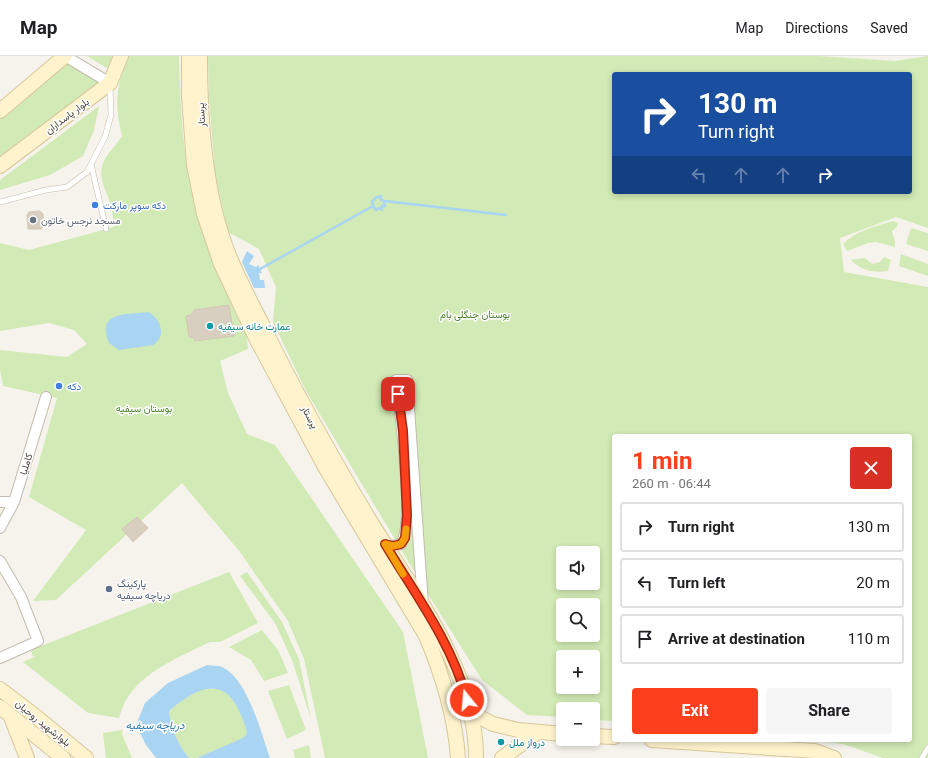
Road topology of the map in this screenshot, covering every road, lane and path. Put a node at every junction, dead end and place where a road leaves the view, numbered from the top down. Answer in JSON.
{"nodes":[{"id":1,"x":65,"y":56,"type":"edge"},
{"id":2,"x":120,"y":56,"type":"edge"},
{"id":3,"x":189,"y":56,"type":"edge"},
{"id":4,"x":200,"y":56,"type":"edge"},
{"id":5,"x":110,"y":83,"type":"junction"},
{"id":6,"x":0,"y":111,"type":"edge"},
{"id":7,"x":91,"y":164,"type":"junction"},
{"id":8,"x":0,"y":166,"type":"edge"},
{"id":9,"x":0,"y":202,"type":"edge"},
{"id":10,"x":106,"y":229,"type":"dead end"},
{"id":11,"x":46,"y":397,"type":"dead end"},
{"id":12,"x":0,"y":502,"type":"edge"},
{"id":13,"x":14,"y":502,"type":"junction"},
{"id":14,"x":0,"y":528,"type":"edge"},
{"id":15,"x":385,"y":544,"type":"junction"},
{"id":16,"x":0,"y":561,"type":"edge"},
{"id":17,"x":423,"y":604,"type":"junction"},
{"id":18,"x":0,"y":658,"type":"edge"},
{"id":19,"x":0,"y":689,"type":"edge"},
{"id":20,"x":5,"y":711,"type":"edge"},
{"id":21,"x":470,"y":712,"type":"junction"},
{"id":22,"x":538,"y":732,"type":"junction"},
{"id":23,"x":556,"y":733,"type":"edge"},
{"id":24,"x":600,"y":736,"type":"edge"},
{"id":25,"x":612,"y":737,"type":"edge"},
{"id":26,"x":682,"y":742,"type":"edge"},
{"id":27,"x":928,"y":748,"type":"edge"},
{"id":28,"x":27,"y":758,"type":"edge"},
{"id":29,"x":63,"y":758,"type":"edge"},
{"id":30,"x":86,"y":758,"type":"edge"},
{"id":31,"x":458,"y":758,"type":"edge"},
{"id":32,"x":476,"y":758,"type":"edge"},
{"id":33,"x":502,"y":758,"type":"edge"},
{"id":34,"x":834,"y":758,"type":"edge"},
{"id":35,"x":922,"y":758,"type":"edge"}],
"edges":[{"from":1,"to":5,"type":"street"},
{"from":1,"to":6,"type":"main road"},
{"from":2,"to":5,"type":"main road"},
{"from":3,"to":31,"type":"main road","name":"پرستار"},
{"from":4,"to":15,"type":"main road","name":"پرستار"},
{"from":5,"to":7,"type":"lane"},
{"from":5,"to":8,"type":"main road","name":"بلوار پاسداران"},
{"from":7,"to":9,"type":"lane"},
{"from":7,"to":10,"type":"lane"},
{"from":11,"to":13,"type":"street","name":"کاملیا"},
{"from":12,"to":13,"type":"street"},
{"from":13,"to":14,"type":"street","name":"کاملیا"},
{"from":15,"to":17,"type":"main road","name":"پرستار"},
{"from":15,"to":17,"type":"street"},
{"from":16,"to":18,"type":"street"},
{"from":17,"to":21,"type":"main road","name":"پرستار"},
{"from":19,"to":30,"type":"main road","name":"بلوارشهید روحیان"},
{"from":20,"to":28,"type":"main road"},
{"from":20,"to":29,"type":"main road","name":"بلوارشهید روحیان"},
{"from":21,"to":22,"type":"main road"},
{"from":21,"to":32,"type":"main road","name":"پرستار"},
{"from":22,"to":23,"type":"main road"},
{"from":22,"to":33,"type":"main road"},
{"from":24,"to":25,"type":"main road"},
{"from":26,"to":34,"type":"main road"},
{"from":27,"to":35,"type":"lane"}]}
